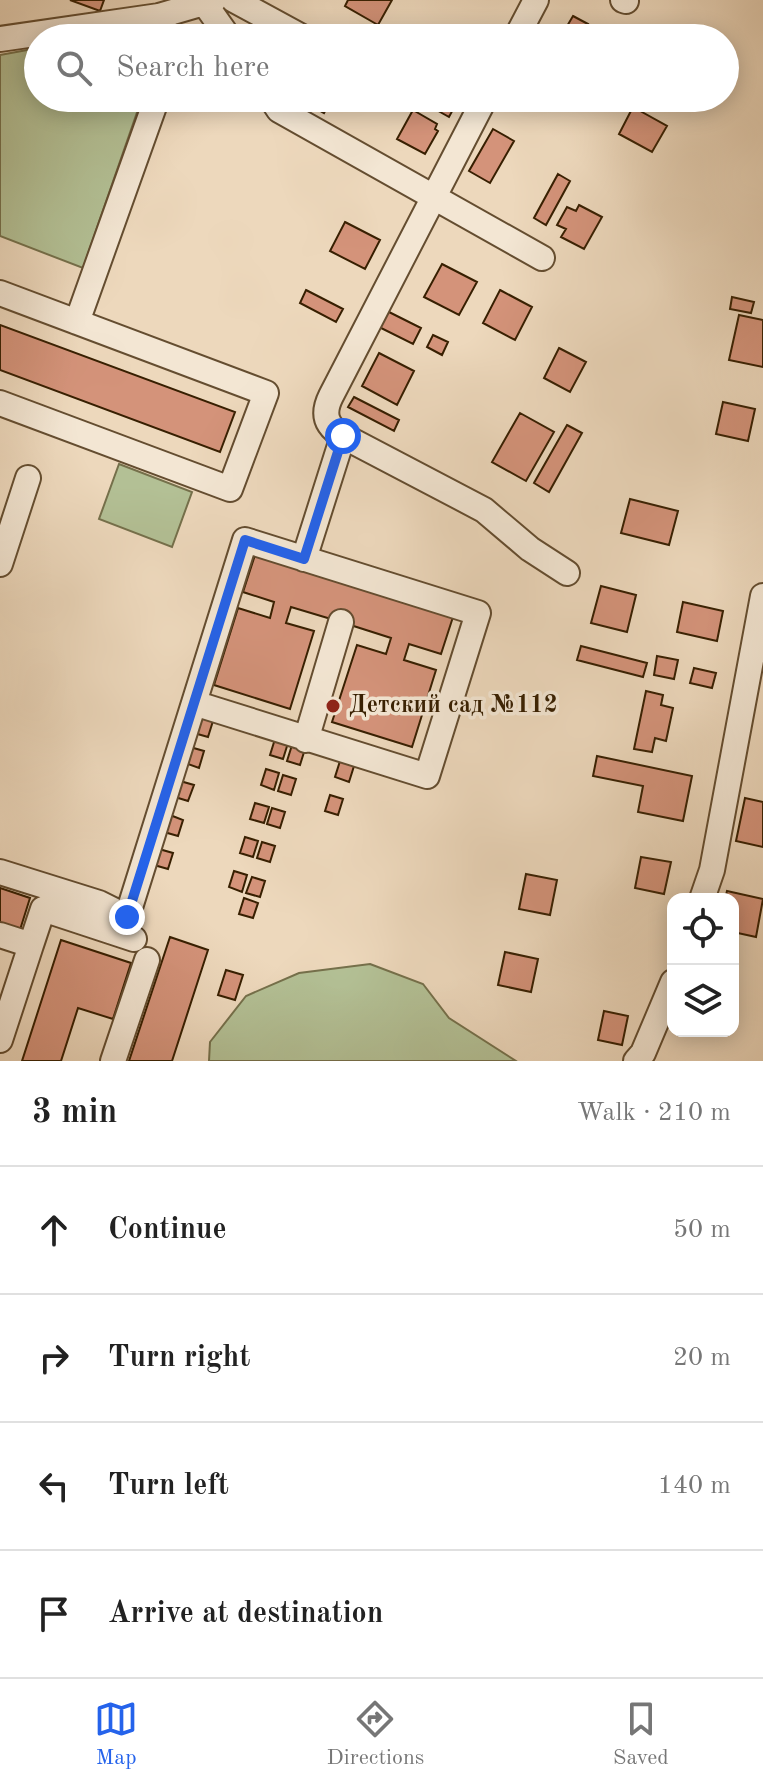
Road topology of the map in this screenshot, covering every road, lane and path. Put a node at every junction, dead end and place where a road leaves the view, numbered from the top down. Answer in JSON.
{"nodes":[{"id":1,"x":234,"y":0,"type":"edge"},
{"id":2,"x":536,"y":0,"type":"edge"},
{"id":3,"x":209,"y":2,"type":"edge"},
{"id":4,"x":169,"y":24,"type":"edge"},
{"id":5,"x":221,"y":24,"type":"edge"},
{"id":6,"x":278,"y":24,"type":"edge"},
{"id":7,"x":523,"y":24,"type":"edge"},
{"id":8,"x":24,"y":37,"type":"edge"},
{"id":9,"x":0,"y":39,"type":"edge"},
{"id":10,"x":152,"y":112,"type":"edge"},
{"id":11,"x":283,"y":112,"type":"edge"},
{"id":12,"x":478,"y":112,"type":"edge"},
{"id":13,"x":434,"y":198,"type":"junction"},
{"id":14,"x":542,"y":258,"type":"dead end"},
{"id":15,"x":0,"y":293,"type":"edge"},
{"id":16,"x":77,"y":322,"type":"junction"},
{"id":17,"x":0,"y":403,"type":"edge"},
{"id":18,"x":343,"y":436,"type":"junction"},
{"id":19,"x":28,"y":478,"type":"dead end"},
{"id":20,"x":304,"y":559,"type":"junction"},
{"id":21,"x":0,"y":564,"type":"edge"},
{"id":22,"x":567,"y":573,"type":"dead end"},
{"id":23,"x":763,"y":596,"type":"edge"},
{"id":24,"x":341,"y":622,"type":"dead end"},
{"id":25,"x":194,"y":703,"type":"junction"},
{"id":26,"x":306,"y":740,"type":"junction"},
{"id":27,"x":0,"y":872,"type":"edge"},
{"id":28,"x":704,"y":893,"type":"edge"},
{"id":29,"x":0,"y":935,"type":"edge"},
{"id":30,"x":134,"y":939,"type":"dead end"},
{"id":31,"x":31,"y":945,"type":"junction"},
{"id":32,"x":147,"y":960,"type":"dead end"},
{"id":33,"x":667,"y":996,"type":"edge"},
{"id":34,"x":0,"y":1040,"type":"edge"},
{"id":35,"x":113,"y":1061,"type":"edge"},
{"id":36,"x":636,"y":1061,"type":"edge"}],
"edges":[{"from":1,"to":6,"type":"street"},
{"from":2,"to":7,"type":"street"},
{"from":3,"to":4,"type":"street"},
{"from":3,"to":5,"type":"street"},
{"from":8,"to":9,"type":"street"},
{"from":10,"to":16,"type":"street"},
{"from":11,"to":13,"type":"street"},
{"from":12,"to":13,"type":"street"},
{"from":13,"to":14,"type":"street"},
{"from":13,"to":18,"type":"street"},
{"from":15,"to":16,"type":"street"},
{"from":16,"to":17,"type":"street"},
{"from":18,"to":20,"type":"street"},
{"from":18,"to":22,"type":"street"},
{"from":19,"to":21,"type":"street"},
{"from":20,"to":25,"type":"street"},
{"from":20,"to":26,"type":"street"},
{"from":23,"to":28,"type":"street"},
{"from":24,"to":26,"type":"street"},
{"from":25,"to":26,"type":"street"},
{"from":25,"to":27,"type":"street"},
{"from":29,"to":31,"type":"street"},
{"from":30,"to":31,"type":"street"},
{"from":31,"to":34,"type":"street"},
{"from":32,"to":35,"type":"street"},
{"from":33,"to":36,"type":"street"}]}
